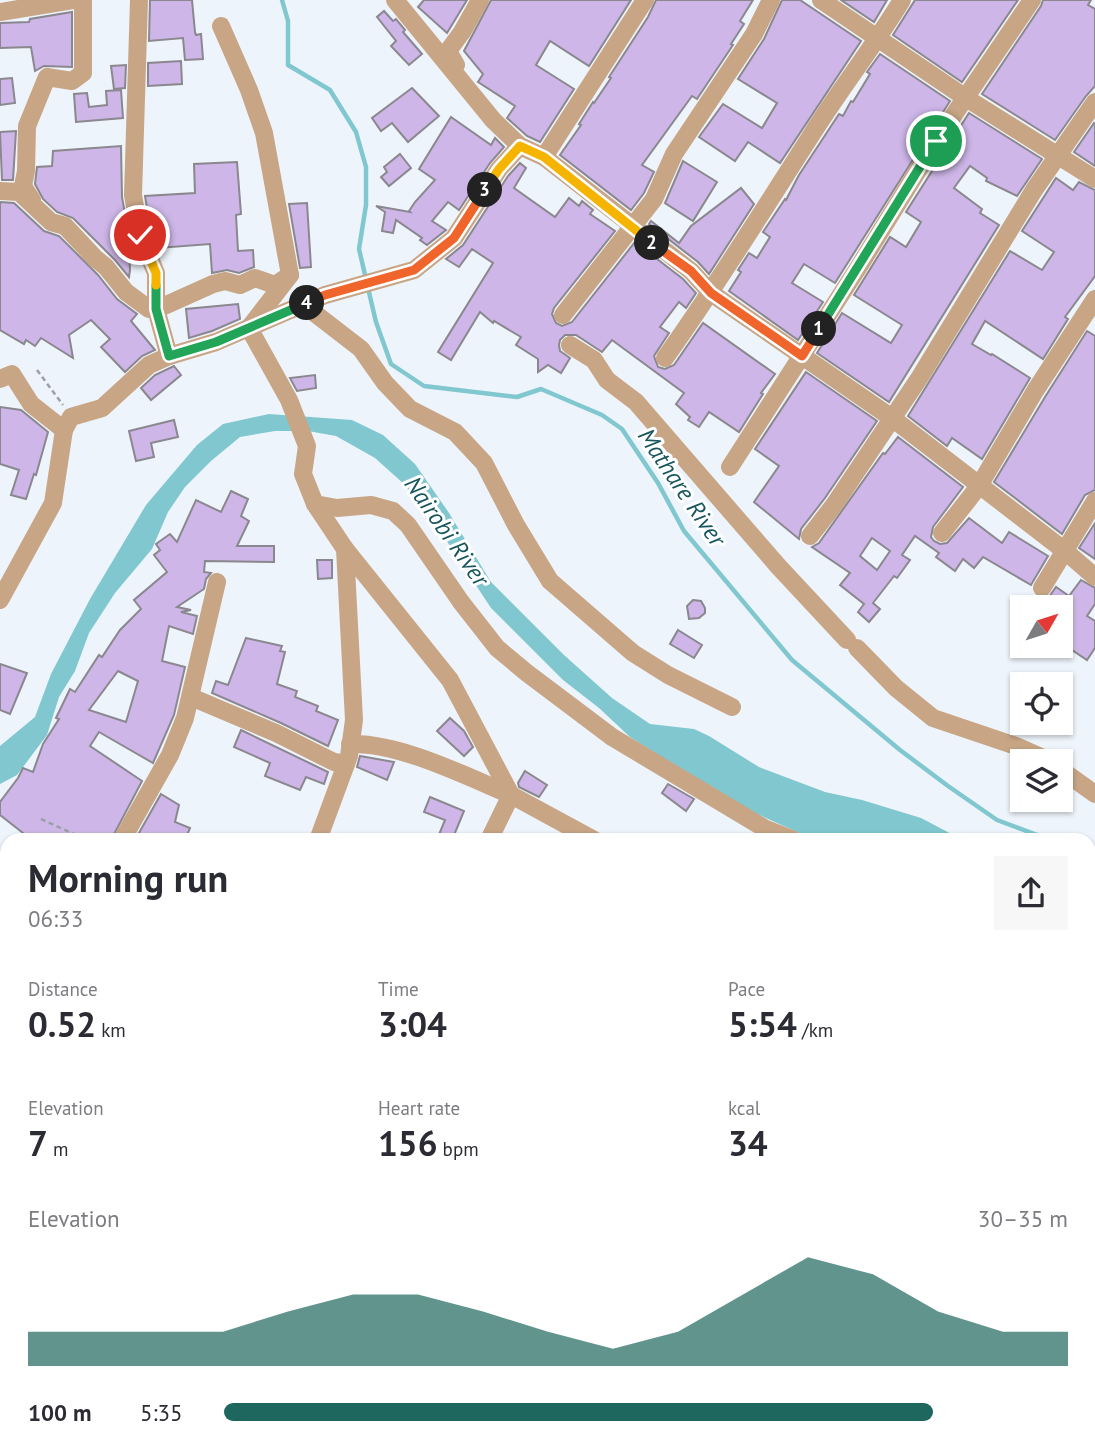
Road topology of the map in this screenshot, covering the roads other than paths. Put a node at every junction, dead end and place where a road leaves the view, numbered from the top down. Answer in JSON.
{"nodes":[{"id":1,"x":73,"y":0,"type":"edge"},
{"id":2,"x":83,"y":0,"type":"edge"},
{"id":3,"x":139,"y":0,"type":"edge"},
{"id":4,"x":396,"y":0,"type":"edge"},
{"id":5,"x":480,"y":0,"type":"edge"},
{"id":6,"x":645,"y":0,"type":"edge"},
{"id":7,"x":771,"y":0,"type":"edge"},
{"id":8,"x":821,"y":0,"type":"edge"},
{"id":9,"x":902,"y":0,"type":"edge"},
{"id":10,"x":1032,"y":0,"type":"edge"},
{"id":11,"x":0,"y":12,"type":"edge"},
{"id":12,"x":221,"y":26,"type":"dead end"},
{"id":13,"x":879,"y":38,"type":"junction"},
{"id":14,"x":466,"y":84,"type":"junction"},
{"id":15,"x":965,"y":98,"type":"junction"},
{"id":16,"x":1095,"y":102,"type":"edge"},
{"id":17,"x":520,"y":146,"type":"junction"},
{"id":18,"x":544,"y":157,"type":"junction"},
{"id":19,"x":1059,"y":157,"type":"junction"},
{"id":20,"x":1095,"y":179,"type":"edge"},
{"id":21,"x":0,"y":191,"type":"edge"},
{"id":22,"x":40,"y":211,"type":"junction"},
{"id":23,"x":633,"y":227,"type":"junction"},
{"id":24,"x":290,"y":275,"type":"junction"},
{"id":25,"x":711,"y":293,"type":"junction"},
{"id":26,"x":1095,"y":299,"type":"edge"},
{"id":27,"x":304,"y":305,"type":"junction"},
{"id":28,"x":156,"y":309,"type":"junction"},
{"id":29,"x":563,"y":315,"type":"dead end"},
{"id":30,"x":249,"y":328,"type":"junction"},
{"id":31,"x":570,"y":345,"type":"dead end"},
{"id":32,"x":169,"y":356,"type":"junction"},
{"id":33,"x":802,"y":356,"type":"junction"},
{"id":34,"x":666,"y":358,"type":"dead end"},
{"id":35,"x":0,"y":379,"type":"edge"},
{"id":36,"x":892,"y":418,"type":"junction"},
{"id":37,"x":68,"y":423,"type":"junction"},
{"id":38,"x":730,"y":467,"type":"dead end"},
{"id":39,"x":979,"y":486,"type":"junction"},
{"id":40,"x":1095,"y":501,"type":"edge"},
{"id":41,"x":315,"y":504,"type":"junction"},
{"id":42,"x":942,"y":533,"type":"dead end"},
{"id":43,"x":810,"y":536,"type":"dead end"},
{"id":44,"x":345,"y":549,"type":"junction"},
{"id":45,"x":1065,"y":551,"type":"junction"},
{"id":46,"x":1095,"y":577,"type":"edge"},
{"id":47,"x":217,"y":582,"type":"dead end"},
{"id":48,"x":1042,"y":589,"type":"dead end"},
{"id":49,"x":0,"y":600,"type":"edge"},
{"id":50,"x":191,"y":697,"type":"junction"},
{"id":51,"x":732,"y":707,"type":"dead end"},
{"id":52,"x":350,"y":744,"type":"junction"},
{"id":53,"x":1023,"y":749,"type":"edge"},
{"id":54,"x":346,"y":764,"type":"junction"},
{"id":55,"x":1073,"y":778,"type":"edge"},
{"id":56,"x":511,"y":794,"type":"junction"},
{"id":57,"x":1095,"y":794,"type":"edge"},
{"id":58,"x":126,"y":833,"type":"edge"},
{"id":59,"x":321,"y":833,"type":"edge"},
{"id":60,"x":492,"y":833,"type":"edge"},
{"id":61,"x":581,"y":833,"type":"edge"},
{"id":62,"x":776,"y":833,"type":"edge"}],
"edges":[{"from":1,"to":11,"type":"street"},
{"from":2,"to":22,"type":"street"},
{"from":3,"to":28,"type":"street"},
{"from":4,"to":14,"type":"street"},
{"from":5,"to":14,"type":"street"},
{"from":6,"to":18,"type":"street"},
{"from":7,"to":23,"type":"street"},
{"from":8,"to":13,"type":"street"},
{"from":9,"to":13,"type":"street"},
{"from":10,"to":15,"type":"street"},
{"from":12,"to":24,"type":"street"},
{"from":13,"to":15,"type":"street"},
{"from":13,"to":25,"type":"street"},
{"from":14,"to":17,"type":"street"},
{"from":15,"to":19,"type":"street"},
{"from":15,"to":33,"type":"street"},
{"from":16,"to":19,"type":"street"},
{"from":17,"to":18,"type":"street"},
{"from":17,"to":27,"type":"street"},
{"from":18,"to":23,"type":"street"},
{"from":19,"to":20,"type":"street"},
{"from":19,"to":36,"type":"street"},
{"from":21,"to":22,"type":"street"},
{"from":22,"to":28,"type":"street"},
{"from":23,"to":25,"type":"street"},
{"from":23,"to":29,"type":"street"},
{"from":24,"to":28,"type":"street"},
{"from":24,"to":30,"type":"street"},
{"from":25,"to":33,"type":"street"},
{"from":25,"to":34,"type":"street"},
{"from":26,"to":39,"type":"street"},
{"from":27,"to":30,"type":"street"},
{"from":27,"to":51,"type":"street"},
{"from":28,"to":32,"type":"street"},
{"from":30,"to":32,"type":"street"},
{"from":30,"to":41,"type":"street"},
{"from":31,"to":53,"type":"street"},
{"from":32,"to":37,"type":"street"},
{"from":33,"to":36,"type":"street"},
{"from":33,"to":38,"type":"street"},
{"from":35,"to":37,"type":"street"},
{"from":36,"to":39,"type":"street"},
{"from":36,"to":43,"type":"street"},
{"from":37,"to":49,"type":"street"},
{"from":39,"to":42,"type":"street"},
{"from":39,"to":45,"type":"street"},
{"from":40,"to":45,"type":"street"},
{"from":41,"to":44,"type":"street"},
{"from":41,"to":62,"type":"street"},
{"from":44,"to":52,"type":"street"},
{"from":44,"to":56,"type":"street"},
{"from":45,"to":46,"type":"street"},
{"from":45,"to":48,"type":"street"},
{"from":47,"to":50,"type":"street"},
{"from":50,"to":54,"type":"street"},
{"from":50,"to":58,"type":"street"},
{"from":52,"to":54,"type":"street"},
{"from":52,"to":56,"type":"street"},
{"from":54,"to":59,"type":"street"},
{"from":55,"to":57,"type":"street"},
{"from":56,"to":60,"type":"street"},
{"from":56,"to":61,"type":"street"}]}
